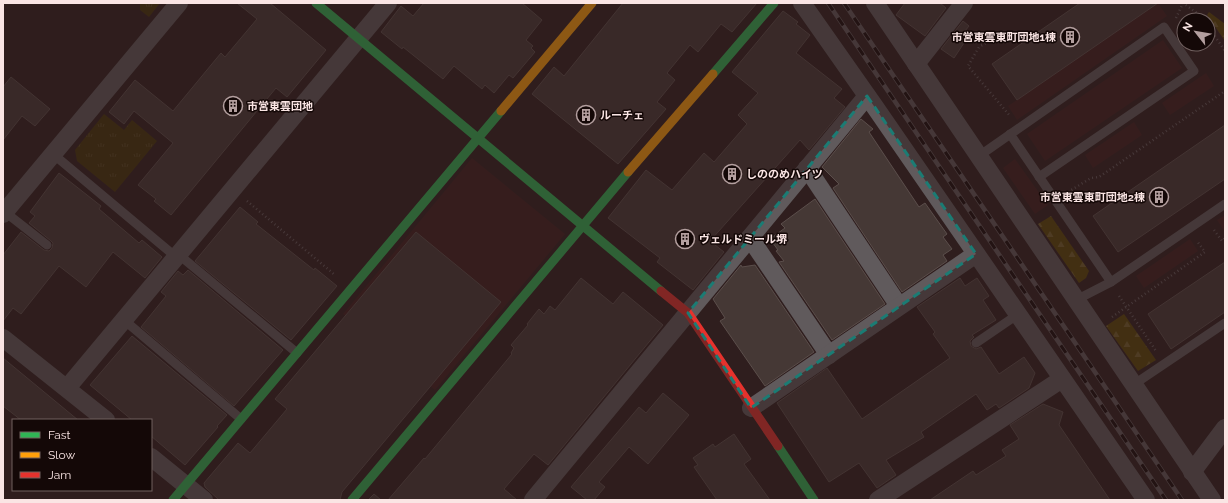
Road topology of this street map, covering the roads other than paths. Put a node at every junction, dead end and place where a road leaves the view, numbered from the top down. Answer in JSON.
{"nodes":[{"id":1,"x":179,"y":3,"type":"edge"},
{"id":2,"x":316,"y":3,"type":"edge"},
{"id":3,"x":388,"y":3,"type":"edge"},
{"id":4,"x":592,"y":3,"type":"edge"},
{"id":5,"x":774,"y":3,"type":"edge"},
{"id":6,"x":802,"y":3,"type":"edge"},
{"id":7,"x":875,"y":3,"type":"edge"},
{"id":8,"x":964,"y":3,"type":"edge"},
{"id":9,"x":359,"y":38,"type":"junction"},
{"id":10,"x":916,"y":64,"type":"junction"},
{"id":11,"x":867,"y":96,"type":"junction"},
{"id":12,"x":1010,"y":134,"type":"junction"},
{"id":13,"x":478,"y":138,"type":"junction"},
{"id":14,"x":53,"y":154,"type":"junction"},
{"id":15,"x":978,"y":156,"type":"junction"},
{"id":16,"x":807,"y":168,"type":"junction"},
{"id":17,"x":1039,"y":177,"type":"junction"},
{"id":18,"x":1225,"y":204,"type":"edge"},
{"id":19,"x":4,"y":213,"type":"edge"},
{"id":20,"x":582,"y":225,"type":"junction"},
{"id":21,"x":750,"y":238,"type":"junction"},
{"id":22,"x":47,"y":245,"type":"dead end"},
{"id":23,"x":976,"y":254,"type":"junction"},
{"id":24,"x":177,"y":256,"type":"junction"},
{"id":25,"x":1111,"y":282,"type":"junction"},
{"id":26,"x":1076,"y":300,"type":"junction"},
{"id":27,"x":899,"y":306,"type":"junction"},
{"id":28,"x":688,"y":313,"type":"junction"},
{"id":29,"x":1018,"y":315,"type":"junction"},
{"id":30,"x":124,"y":320,"type":"junction"},
{"id":31,"x":1225,"y":323,"type":"edge"},
{"id":32,"x":3,"y":338,"type":"edge"},
{"id":33,"x":976,"y":343,"type":"dead end"},
{"id":34,"x":297,"y":353,"type":"junction"},
{"id":35,"x":829,"y":355,"type":"junction"},
{"id":36,"x":1062,"y":379,"type":"junction"},
{"id":37,"x":1133,"y":385,"type":"junction"},
{"id":38,"x":67,"y":388,"type":"junction"},
{"id":39,"x":751,"y":408,"type":"junction"},
{"id":40,"x":105,"y":419,"type":"edge"},
{"id":41,"x":241,"y":419,"type":"junction"},
{"id":42,"x":1225,"y":428,"type":"edge"},
{"id":43,"x":152,"y":458,"type":"edge"},
{"id":44,"x":1192,"y":472,"type":"junction"},
{"id":45,"x":185,"y":485,"type":"junction"},
{"id":46,"x":173,"y":500,"type":"edge"},
{"id":47,"x":204,"y":500,"type":"edge"},
{"id":48,"x":352,"y":500,"type":"edge"},
{"id":49,"x":534,"y":500,"type":"edge"},
{"id":50,"x":814,"y":500,"type":"edge"},
{"id":51,"x":878,"y":500,"type":"edge"},
{"id":52,"x":1146,"y":500,"type":"edge"},
{"id":53,"x":1212,"y":500,"type":"edge"}],
"edges":[{"from":1,"to":14,"type":"street"},
{"from":2,"to":9,"type":"street"},
{"from":3,"to":9,"type":"street"},
{"from":4,"to":13,"type":"street"},
{"from":5,"to":20,"type":"street"},
{"from":6,"to":11,"type":"street"},
{"from":7,"to":10,"type":"street"},
{"from":8,"to":10,"type":"street"},
{"from":9,"to":13,"type":"street"},
{"from":9,"to":24,"type":"street"},
{"from":10,"to":15,"type":"street"},
{"from":11,"to":16,"type":"street"},
{"from":11,"to":23,"type":"street"},
{"from":12,"to":15,"type":"lane"},
{"from":12,"to":17,"type":"lane"},
{"from":12,"to":17,"type":"lane"},
{"from":13,"to":20,"type":"street"},
{"from":13,"to":34,"type":"street"},
{"from":14,"to":19,"type":"street"},
{"from":14,"to":24,"type":"lane"},
{"from":15,"to":26,"type":"street"},
{"from":16,"to":21,"type":"street"},
{"from":16,"to":27,"type":"street"},
{"from":17,"to":25,"type":"lane"},
{"from":18,"to":25,"type":"lane"},
{"from":19,"to":22,"type":"lane"},
{"from":20,"to":28,"type":"street"},
{"from":20,"to":48,"type":"street"},
{"from":21,"to":28,"type":"street"},
{"from":21,"to":35,"type":"street"},
{"from":23,"to":27,"type":"street"},
{"from":23,"to":29,"type":"street"},
{"from":24,"to":30,"type":"street"},
{"from":24,"to":34,"type":"lane"},
{"from":25,"to":26,"type":"lane"},
{"from":26,"to":37,"type":"street"},
{"from":27,"to":35,"type":"street"},
{"from":28,"to":39,"type":"street"},
{"from":28,"to":49,"type":"street"},
{"from":29,"to":33,"type":"lane"},
{"from":29,"to":36,"type":"street"},
{"from":30,"to":38,"type":"street"},
{"from":30,"to":41,"type":"lane"},
{"from":31,"to":37,"type":"lane"},
{"from":32,"to":38,"type":"street"},
{"from":34,"to":41,"type":"street"},
{"from":35,"to":39,"type":"street"},
{"from":36,"to":51,"type":"street"},
{"from":36,"to":52,"type":"street"},
{"from":37,"to":44,"type":"street"},
{"from":38,"to":40,"type":"street"},
{"from":39,"to":50,"type":"street"},
{"from":41,"to":45,"type":"street"},
{"from":42,"to":44,"type":"street"},
{"from":43,"to":45,"type":"street"},
{"from":44,"to":53,"type":"street"},
{"from":45,"to":46,"type":"street"},
{"from":45,"to":47,"type":"street"}]}
